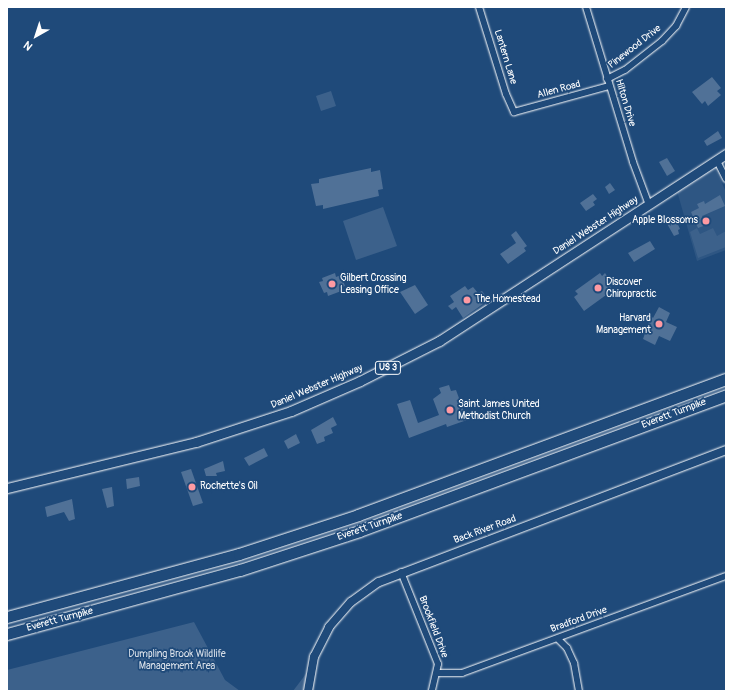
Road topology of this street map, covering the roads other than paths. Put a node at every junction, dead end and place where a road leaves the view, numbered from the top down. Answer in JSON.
{"nodes":[{"id":1,"x":479,"y":7,"type":"edge"},
{"id":2,"x":586,"y":7,"type":"edge"},
{"id":3,"x":686,"y":7,"type":"edge"},
{"id":4,"x":607,"y":79,"type":"junction"},
{"id":5,"x":609,"y":86,"type":"junction"},
{"id":6,"x":514,"y":112,"type":"joint"},
{"id":7,"x":726,"y":154,"type":"edge"},
{"id":8,"x":717,"y":161,"type":"junction"},
{"id":9,"x":726,"y":179,"type":"edge"},
{"id":10,"x":649,"y":205,"type":"junction"},
{"id":11,"x":726,"y":379,"type":"edge"},
{"id":12,"x":726,"y":395,"type":"edge"},
{"id":13,"x":726,"y":450,"type":"edge"},
{"id":14,"x":7,"y":488,"type":"edge"},
{"id":15,"x":401,"y":572,"type":"junction"},
{"id":16,"x":726,"y":576,"type":"edge"},
{"id":17,"x":7,"y":617,"type":"edge"},
{"id":18,"x":7,"y":634,"type":"edge"},
{"id":19,"x":558,"y":639,"type":"junction"},
{"id":20,"x":437,"y":672,"type":"junction"},
{"id":21,"x":308,"y":691,"type":"edge"},
{"id":22,"x":432,"y":691,"type":"edge"},
{"id":23,"x":579,"y":691,"type":"edge"}],
"edges":[{"from":1,"to":6,"type":"street","name":"Lantern Lane"},
{"from":2,"to":4,"type":"street","name":"Hilton Drive"},
{"from":3,"to":4,"type":"street","name":"Pinewood Drive"},
{"from":4,"to":5,"type":"street","name":"Hilton Drive"},
{"from":5,"to":6,"type":"street","name":"Allen Road"},
{"from":5,"to":10,"type":"street","name":"Hilton Drive"},
{"from":7,"to":8,"type":"main road","name":"Daniel Webster Highway","number":"US 3"},
{"from":8,"to":9,"type":"street"},
{"from":8,"to":10,"type":"main road","name":"Daniel Webster Highway","number":"US 3"},
{"from":10,"to":14,"type":"main road","name":"Daniel Webster Highway","number":"US 3"},
{"from":11,"to":17,"type":"highway","name":"Everett Turnpike"},
{"from":12,"to":18,"type":"highway","name":"Everett Turnpike"},
{"from":13,"to":15,"type":"street","name":"Back River Road"},
{"from":15,"to":20,"type":"street","name":"Brookfield Drive"},
{"from":15,"to":21,"type":"street","name":"Back River Road"},
{"from":16,"to":19,"type":"street","name":"Bradford Drive"},
{"from":19,"to":20,"type":"street","name":"Bradford Drive"},
{"from":19,"to":23,"type":"street"},
{"from":20,"to":22,"type":"street","name":"Brookfield Drive"}]}
